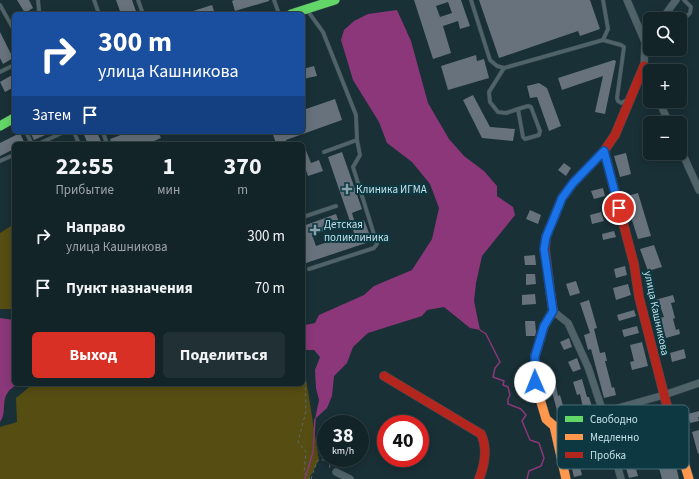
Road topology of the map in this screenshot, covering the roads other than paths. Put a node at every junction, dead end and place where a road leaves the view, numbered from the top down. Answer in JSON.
{"nodes":[{"id":1,"x":38,"y":0,"type":"edge"},
{"id":2,"x":94,"y":0,"type":"edge"},
{"id":3,"x":138,"y":0,"type":"edge"},
{"id":4,"x":274,"y":0,"type":"edge"},
{"id":5,"x":335,"y":0,"type":"edge"},
{"id":6,"x":471,"y":0,"type":"edge"},
{"id":7,"x":603,"y":0,"type":"edge"},
{"id":8,"x":628,"y":0,"type":"edge"},
{"id":9,"x":676,"y":0,"type":"edge"},
{"id":10,"x":684,"y":0,"type":"edge"},
{"id":11,"x":0,"y":5,"type":"edge"},
{"id":12,"x":306,"y":9,"type":"junction"},
{"id":13,"x":38,"y":12,"type":"edge"},
{"id":14,"x":98,"y":12,"type":"edge"},
{"id":15,"x":142,"y":12,"type":"edge"},
{"id":16,"x":278,"y":12,"type":"edge"},
{"id":17,"x":297,"y":12,"type":"edge"},
{"id":18,"x":667,"y":12,"type":"edge"},
{"id":19,"x":687,"y":16,"type":"edge"},
{"id":20,"x":12,"y":26,"type":"edge"},
{"id":21,"x":643,"y":28,"type":"edge"},
{"id":22,"x":603,"y":40,"type":"junction"},
{"id":23,"x":12,"y":66,"type":"edge"},
{"id":24,"x":504,"y":68,"type":"junction"},
{"id":25,"x":643,"y":68,"type":"edge"},
{"id":26,"x":0,"y":71,"type":"edge"},
{"id":27,"x":630,"y":99,"type":"junction"},
{"id":28,"x":518,"y":109,"type":"junction"},
{"id":29,"x":12,"y":119,"type":"edge"},
{"id":30,"x":0,"y":126,"type":"edge"},
{"id":31,"x":60,"y":134,"type":"edge"},
{"id":32,"x":357,"y":140,"type":"junction"},
{"id":33,"x":42,"y":142,"type":"edge"},
{"id":34,"x":604,"y":151,"type":"junction"},
{"id":35,"x":324,"y":152,"type":"dead end"},
{"id":36,"x":12,"y":156,"type":"edge"},
{"id":37,"x":685,"y":160,"type":"edge"},
{"id":38,"x":0,"y":161,"type":"edge"},
{"id":39,"x":699,"y":190,"type":"edge"},
{"id":40,"x":336,"y":206,"type":"dead end"},
{"id":41,"x":305,"y":216,"type":"edge"},
{"id":42,"x":310,"y":269,"type":"dead end"},
{"id":43,"x":553,"y":311,"type":"junction"},
{"id":44,"x":384,"y":376,"type":"dead end"},
{"id":45,"x":699,"y":383,"type":"edge"},
{"id":46,"x":664,"y":394,"type":"junction"},
{"id":47,"x":601,"y":405,"type":"edge"},
{"id":48,"x":627,"y":405,"type":"edge"},
{"id":49,"x":667,"y":405,"type":"edge"},
{"id":50,"x":557,"y":425,"type":"edge"},
{"id":51,"x":554,"y":426,"type":"junction"},
{"id":52,"x":557,"y":439,"type":"edge"},
{"id":53,"x":564,"y":469,"type":"edge"},
{"id":54,"x":618,"y":469,"type":"edge"},
{"id":55,"x":686,"y":469,"type":"edge"},
{"id":56,"x":336,"y":472,"type":"road end"},
{"id":57,"x":350,"y":479,"type":"edge"},
{"id":58,"x":479,"y":479,"type":"edge"},
{"id":59,"x":566,"y":479,"type":"edge"},
{"id":60,"x":621,"y":479,"type":"edge"},
{"id":61,"x":689,"y":479,"type":"edge"}],
"edges":[{"from":1,"to":13,"type":"lane"},
{"from":2,"to":14,"type":"lane"},
{"from":3,"to":15,"type":"lane"},
{"from":4,"to":16,"type":"lane"},
{"from":5,"to":12,"type":"street"},
{"from":6,"to":24,"type":"lane"},
{"from":7,"to":22,"type":"lane"},
{"from":8,"to":21,"type":"street"},
{"from":9,"to":18,"type":"street"},
{"from":10,"to":19,"type":"lane"},
{"from":11,"to":20,"type":"lane"},
{"from":12,"to":17,"type":"street"},
{"from":12,"to":32,"type":"lane"},
{"from":22,"to":24,"type":"lane"},
{"from":22,"to":27,"type":"lane"},
{"from":23,"to":26,"type":"lane"},
{"from":24,"to":28,"type":"lane"},
{"from":25,"to":27,"type":"street"},
{"from":27,"to":34,"type":"street"},
{"from":28,"to":28,"type":"lane"},
{"from":29,"to":30,"type":"street"},
{"from":31,"to":33,"type":"lane"},
{"from":32,"to":35,"type":"lane"},
{"from":32,"to":42,"type":"lane"},
{"from":34,"to":43,"type":"street"},
{"from":34,"to":46,"type":"street","name":"улица Кашникова"},
{"from":36,"to":38,"type":"lane"},
{"from":37,"to":39,"type":"street"},
{"from":40,"to":41,"type":"lane"},
{"from":43,"to":47,"type":"street"},
{"from":43,"to":51,"type":"street"},
{"from":44,"to":58,"type":"street"},
{"from":45,"to":46,"type":"street"},
{"from":46,"to":48,"type":"street"},
{"from":46,"to":49,"type":"street","name":"улица Кашникова"},
{"from":50,"to":51,"type":"street"},
{"from":51,"to":52,"type":"street"},
{"from":53,"to":59,"type":"street"},
{"from":54,"to":60,"type":"street"},
{"from":55,"to":61,"type":"street","name":"улица Кашникова"},
{"from":56,"to":57,"type":"street"}]}
